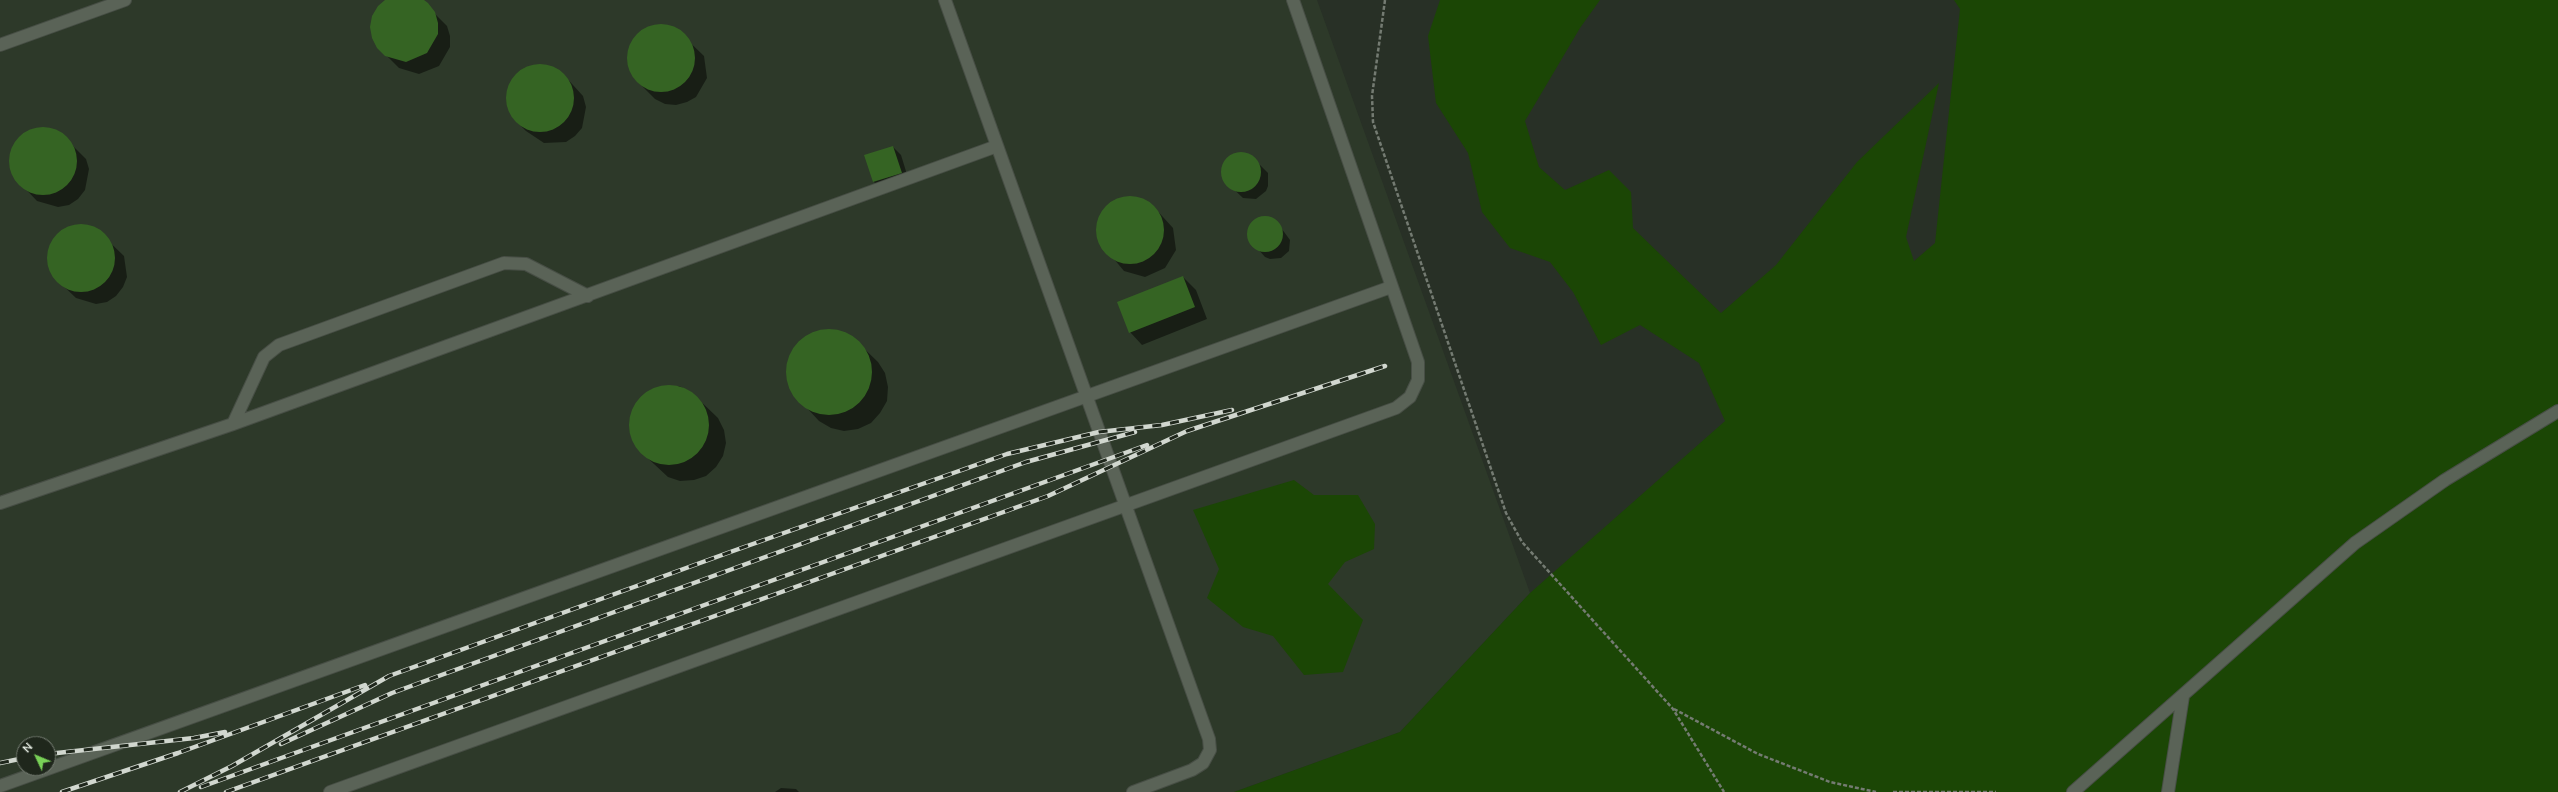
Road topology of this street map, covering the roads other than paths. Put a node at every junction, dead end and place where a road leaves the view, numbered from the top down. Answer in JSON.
{"nodes":[{"id":1,"x":125,"y":0,"type":"edge"},
{"id":2,"x":945,"y":0,"type":"edge"},
{"id":3,"x":1293,"y":0,"type":"edge"},
{"id":4,"x":0,"y":45,"type":"edge"},
{"id":5,"x":997,"y":146,"type":"junction"},
{"id":6,"x":1391,"y":287,"type":"junction"},
{"id":7,"x":588,"y":296,"type":"junction"},
{"id":8,"x":1086,"y":396,"type":"junction"},
{"id":9,"x":2558,"y":411,"type":"edge"},
{"id":10,"x":233,"y":424,"type":"junction"},
{"id":11,"x":0,"y":503,"type":"edge"},
{"id":12,"x":1126,"y":505,"type":"junction"},
{"id":13,"x":2183,"y":696,"type":"junction"},
{"id":14,"x":0,"y":786,"type":"edge"},
{"id":15,"x":330,"y":792,"type":"edge"},
{"id":16,"x":1133,"y":792,"type":"edge"},
{"id":17,"x":2073,"y":792,"type":"edge"},
{"id":18,"x":2168,"y":792,"type":"edge"}],
"edges":[{"from":1,"to":4,"type":"street"},
{"from":2,"to":5,"type":"street"},
{"from":3,"to":6,"type":"street"},
{"from":5,"to":7,"type":"street"},
{"from":5,"to":8,"type":"street"},
{"from":6,"to":8,"type":"street"},
{"from":6,"to":12,"type":"street"},
{"from":7,"to":10,"type":"street"},
{"from":7,"to":10,"type":"street"},
{"from":8,"to":12,"type":"street"},
{"from":8,"to":14,"type":"street"},
{"from":9,"to":13,"type":"street"},
{"from":10,"to":11,"type":"street"},
{"from":12,"to":15,"type":"street"},
{"from":12,"to":16,"type":"street"},
{"from":13,"to":17,"type":"street"},
{"from":13,"to":18,"type":"street"}]}
